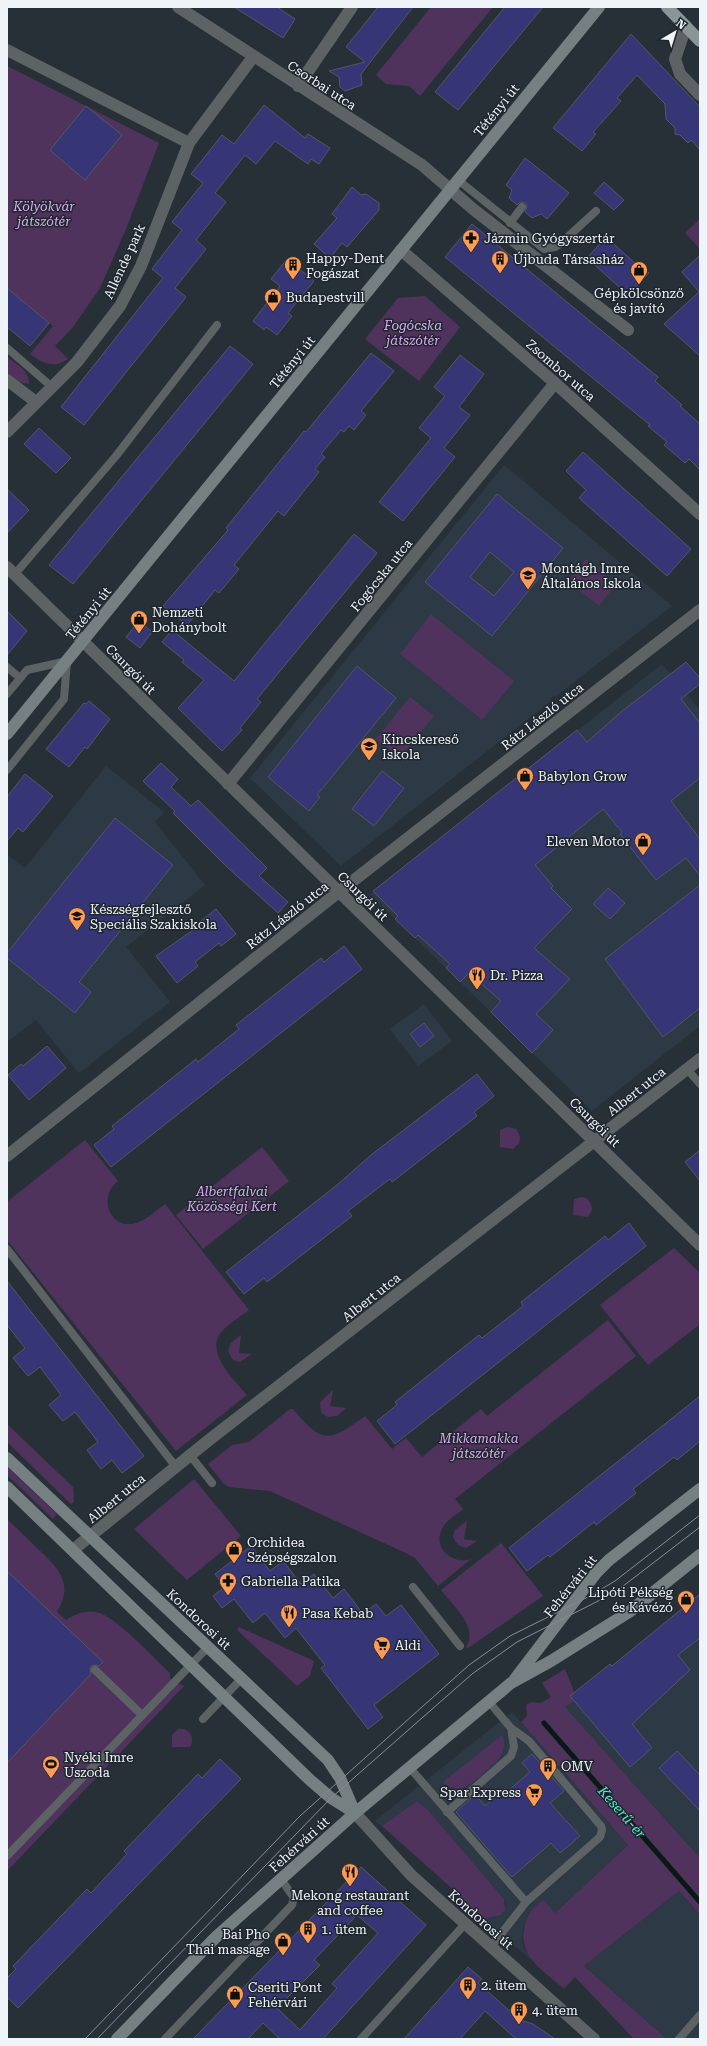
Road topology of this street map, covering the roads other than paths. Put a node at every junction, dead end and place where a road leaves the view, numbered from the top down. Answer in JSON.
{"nodes":[{"id":1,"x":178,"y":7,"type":"edge"},
{"id":2,"x":352,"y":7,"type":"edge"},
{"id":3,"x":599,"y":7,"type":"edge"},
{"id":4,"x":667,"y":7,"type":"edge"},
{"id":5,"x":686,"y":26,"type":"junction"},
{"id":6,"x":700,"y":41,"type":"edge"},
{"id":7,"x":7,"y":50,"type":"edge"},
{"id":8,"x":253,"y":56,"type":"junction"},
{"id":9,"x":298,"y":86,"type":"junction"},
{"id":10,"x":700,"y":95,"type":"edge"},
{"id":11,"x":189,"y":143,"type":"junction"},
{"id":12,"x":454,"y":184,"type":"junction"},
{"id":13,"x":522,"y":207,"type":"dead end"},
{"id":14,"x":596,"y":211,"type":"dead end"},
{"id":15,"x":510,"y":223,"type":"junction"},
{"id":16,"x":401,"y":250,"type":"junction"},
{"id":17,"x":217,"y":325,"type":"dead end"},
{"id":18,"x":628,"y":330,"type":"dead end"},
{"id":19,"x":7,"y":348,"type":"edge"},
{"id":20,"x":7,"y":380,"type":"edge"},
{"id":21,"x":555,"y":383,"type":"junction"},
{"id":22,"x":52,"y":387,"type":"junction"},
{"id":23,"x":36,"y":402,"type":"junction"},
{"id":24,"x":7,"y":432,"type":"edge"},
{"id":25,"x":700,"y":514,"type":"edge"},
{"id":26,"x":11,"y":570,"type":"edge"},
{"id":27,"x":700,"y":610,"type":"edge"},
{"id":28,"x":83,"y":642,"type":"junction"},
{"id":29,"x":67,"y":660,"type":"junction"},
{"id":30,"x":7,"y":667,"type":"edge"},
{"id":31,"x":20,"y":678,"type":"junction"},
{"id":32,"x":7,"y":694,"type":"edge"},
{"id":33,"x":7,"y":734,"type":"edge"},
{"id":34,"x":7,"y":770,"type":"edge"},
{"id":35,"x":228,"y":784,"type":"junction"},
{"id":36,"x":338,"y":892,"type":"junction"},
{"id":37,"x":700,"y":1059,"type":"edge"},
{"id":38,"x":687,"y":1069,"type":"junction"},
{"id":39,"x":700,"y":1084,"type":"edge"},
{"id":40,"x":596,"y":1142,"type":"junction"},
{"id":41,"x":7,"y":1156,"type":"edge"},
{"id":42,"x":700,"y":1245,"type":"edge"},
{"id":43,"x":7,"y":1249,"type":"edge"},
{"id":44,"x":190,"y":1455,"type":"junction"},
{"id":45,"x":7,"y":1458,"type":"edge"},
{"id":46,"x":176,"y":1467,"type":"junction"},
{"id":47,"x":212,"y":1483,"type":"dead end"},
{"id":48,"x":7,"y":1487,"type":"edge"},
{"id":49,"x":700,"y":1488,"type":"edge"},
{"id":50,"x":91,"y":1537,"type":"junction"},
{"id":51,"x":73,"y":1550,"type":"junction"},
{"id":52,"x":700,"y":1555,"type":"edge"},
{"id":53,"x":413,"y":1587,"type":"dead end"},
{"id":54,"x":209,"y":1646,"type":"junction"},
{"id":55,"x":460,"y":1646,"type":"dead end"},
{"id":56,"x":191,"y":1664,"type":"junction"},
{"id":57,"x":95,"y":1670,"type":"dead end"},
{"id":58,"x":242,"y":1678,"type":"junction"},
{"id":59,"x":511,"y":1683,"type":"junction"},
{"id":60,"x":224,"y":1697,"type":"junction"},
{"id":61,"x":489,"y":1702,"type":"junction"},
{"id":62,"x":142,"y":1715,"type":"junction"},
{"id":63,"x":203,"y":1719,"type":"dead end"},
{"id":64,"x":511,"y":1728,"type":"junction"},
{"id":65,"x":410,"y":1768,"type":"junction"},
{"id":66,"x":447,"y":1812,"type":"junction"},
{"id":67,"x":355,"y":1813,"type":"junction"},
{"id":68,"x":8,"y":1852,"type":"edge"},
{"id":69,"x":281,"y":1878,"type":"junction"},
{"id":70,"x":526,"y":1902,"type":"junction"},
{"id":71,"x":465,"y":1924,"type":"junction"},
{"id":72,"x":491,"y":1947,"type":"junction"},
{"id":73,"x":700,"y":2015,"type":"edge"},
{"id":74,"x":117,"y":2039,"type":"edge"},
{"id":75,"x":165,"y":2039,"type":"edge"},
{"id":76,"x":361,"y":2039,"type":"edge"},
{"id":77,"x":594,"y":2039,"type":"edge"},
{"id":78,"x":679,"y":2039,"type":"edge"}],
"edges":[{"from":1,"to":8,"type":"street","name":"Csorbai utca"},
{"from":2,"to":9,"type":"street"},
{"from":3,"to":12,"type":"street","name":"Tétényi út"},
{"from":4,"to":5,"type":"main road"},
{"from":5,"to":6,"type":"main road"},
{"from":5,"to":10,"type":"street"},
{"from":7,"to":11,"type":"street"},
{"from":8,"to":9,"type":"street","name":"Csorbai utca"},
{"from":8,"to":11,"type":"street","name":"Allende park"},
{"from":9,"to":12,"type":"street","name":"Csorbai utca"},
{"from":11,"to":22,"type":"street","name":"Allende park"},
{"from":12,"to":15,"type":"lane"},
{"from":12,"to":16,"type":"street","name":"Tétényi út"},
{"from":12,"to":18,"type":"street","name":"Csorbai utca"},
{"from":13,"to":15,"type":"lane"},
{"from":14,"to":15,"type":"lane"},
{"from":16,"to":21,"type":"street","name":"Zsombor utca"},
{"from":16,"to":28,"type":"street","name":"Tétényi út"},
{"from":17,"to":26,"type":"lane"},
{"from":19,"to":22,"type":"lane"},
{"from":20,"to":23,"type":"street"},
{"from":21,"to":25,"type":"street","name":"Zsombor utca"},
{"from":21,"to":35,"type":"street","name":"Fogócska utca"},
{"from":22,"to":23,"type":"street","name":"Allende park"},
{"from":23,"to":24,"type":"street","name":"Allende park"},
{"from":26,"to":28,"type":"street","name":"Csurgói út"},
{"from":27,"to":36,"type":"street","name":"Rátz László utca"},
{"from":28,"to":29,"type":"street","name":"Tétényi út"},
{"from":28,"to":35,"type":"street","name":"Csurgói út"},
{"from":29,"to":31,"type":"lane"},
{"from":29,"to":33,"type":"street","name":"Tétényi út"},
{"from":29,"to":34,"type":"lane"},
{"from":30,"to":31,"type":"lane"},
{"from":31,"to":32,"type":"lane"},
{"from":35,"to":36,"type":"street","name":"Csurgói út"},
{"from":36,"to":40,"type":"street","name":"Csurgói út"},
{"from":36,"to":41,"type":"street","name":"Rátz László utca"},
{"from":37,"to":38,"type":"street","name":"Albert utca"},
{"from":38,"to":39,"type":"lane"},
{"from":38,"to":40,"type":"street","name":"Albert utca"},
{"from":40,"to":42,"type":"street","name":"Csurgói út"},
{"from":40,"to":44,"type":"street","name":"Albert utca"},
{"from":43,"to":46,"type":"lane"},
{"from":44,"to":46,"type":"street","name":"Albert utca"},
{"from":44,"to":47,"type":"lane"},
{"from":45,"to":50,"type":"street","name":"Kondorosi út"},
{"from":46,"to":50,"type":"street","name":"Albert utca"},
{"from":48,"to":51,"type":"street","name":"Kondorosi út"},
{"from":49,"to":59,"type":"street","name":"Fehérvári út"},
{"from":50,"to":51,"type":"street","name":"Albert utca"},
{"from":50,"to":54,"type":"street","name":"Kondorosi út"},
{"from":51,"to":56,"type":"street","name":"Kondorosi út"},
{"from":52,"to":59,"type":"street","name":"Fehérvári út"},
{"from":53,"to":55,"type":"lane"},
{"from":54,"to":56,"type":"lane"},
{"from":54,"to":58,"type":"street","name":"Kondorosi út"},
{"from":56,"to":60,"type":"street","name":"Kondorosi út"},
{"from":56,"to":62,"type":"lane"},
{"from":57,"to":62,"type":"lane"},
{"from":58,"to":60,"type":"lane"},
{"from":58,"to":67,"type":"street","name":"Kondorosi út"},
{"from":59,"to":61,"type":"street","name":"Fehérvári út"},
{"from":60,"to":63,"type":"lane"},
{"from":60,"to":67,"type":"street","name":"Kondorosi út"},
{"from":61,"to":64,"type":"lane"},
{"from":61,"to":65,"type":"street","name":"Fehérvári út"},
{"from":62,"to":68,"type":"lane"},
{"from":64,"to":66,"type":"lane"},
{"from":64,"to":70,"type":"lane"},
{"from":65,"to":66,"type":"lane"},
{"from":65,"to":67,"type":"street","name":"Fehérvári út"},
{"from":66,"to":70,"type":"lane"},
{"from":67,"to":69,"type":"street","name":"Fehérvári út"},
{"from":67,"to":71,"type":"street","name":"Kondorosi út"},
{"from":69,"to":74,"type":"street","name":"Fehérvári út"},
{"from":69,"to":75,"type":"lane"},
{"from":70,"to":72,"type":"lane"},
{"from":71,"to":72,"type":"street","name":"Kondorosi út"},
{"from":71,"to":76,"type":"lane"},
{"from":72,"to":77,"type":"street","name":"Kondorosi út"},
{"from":73,"to":78,"type":"lane"}]}
